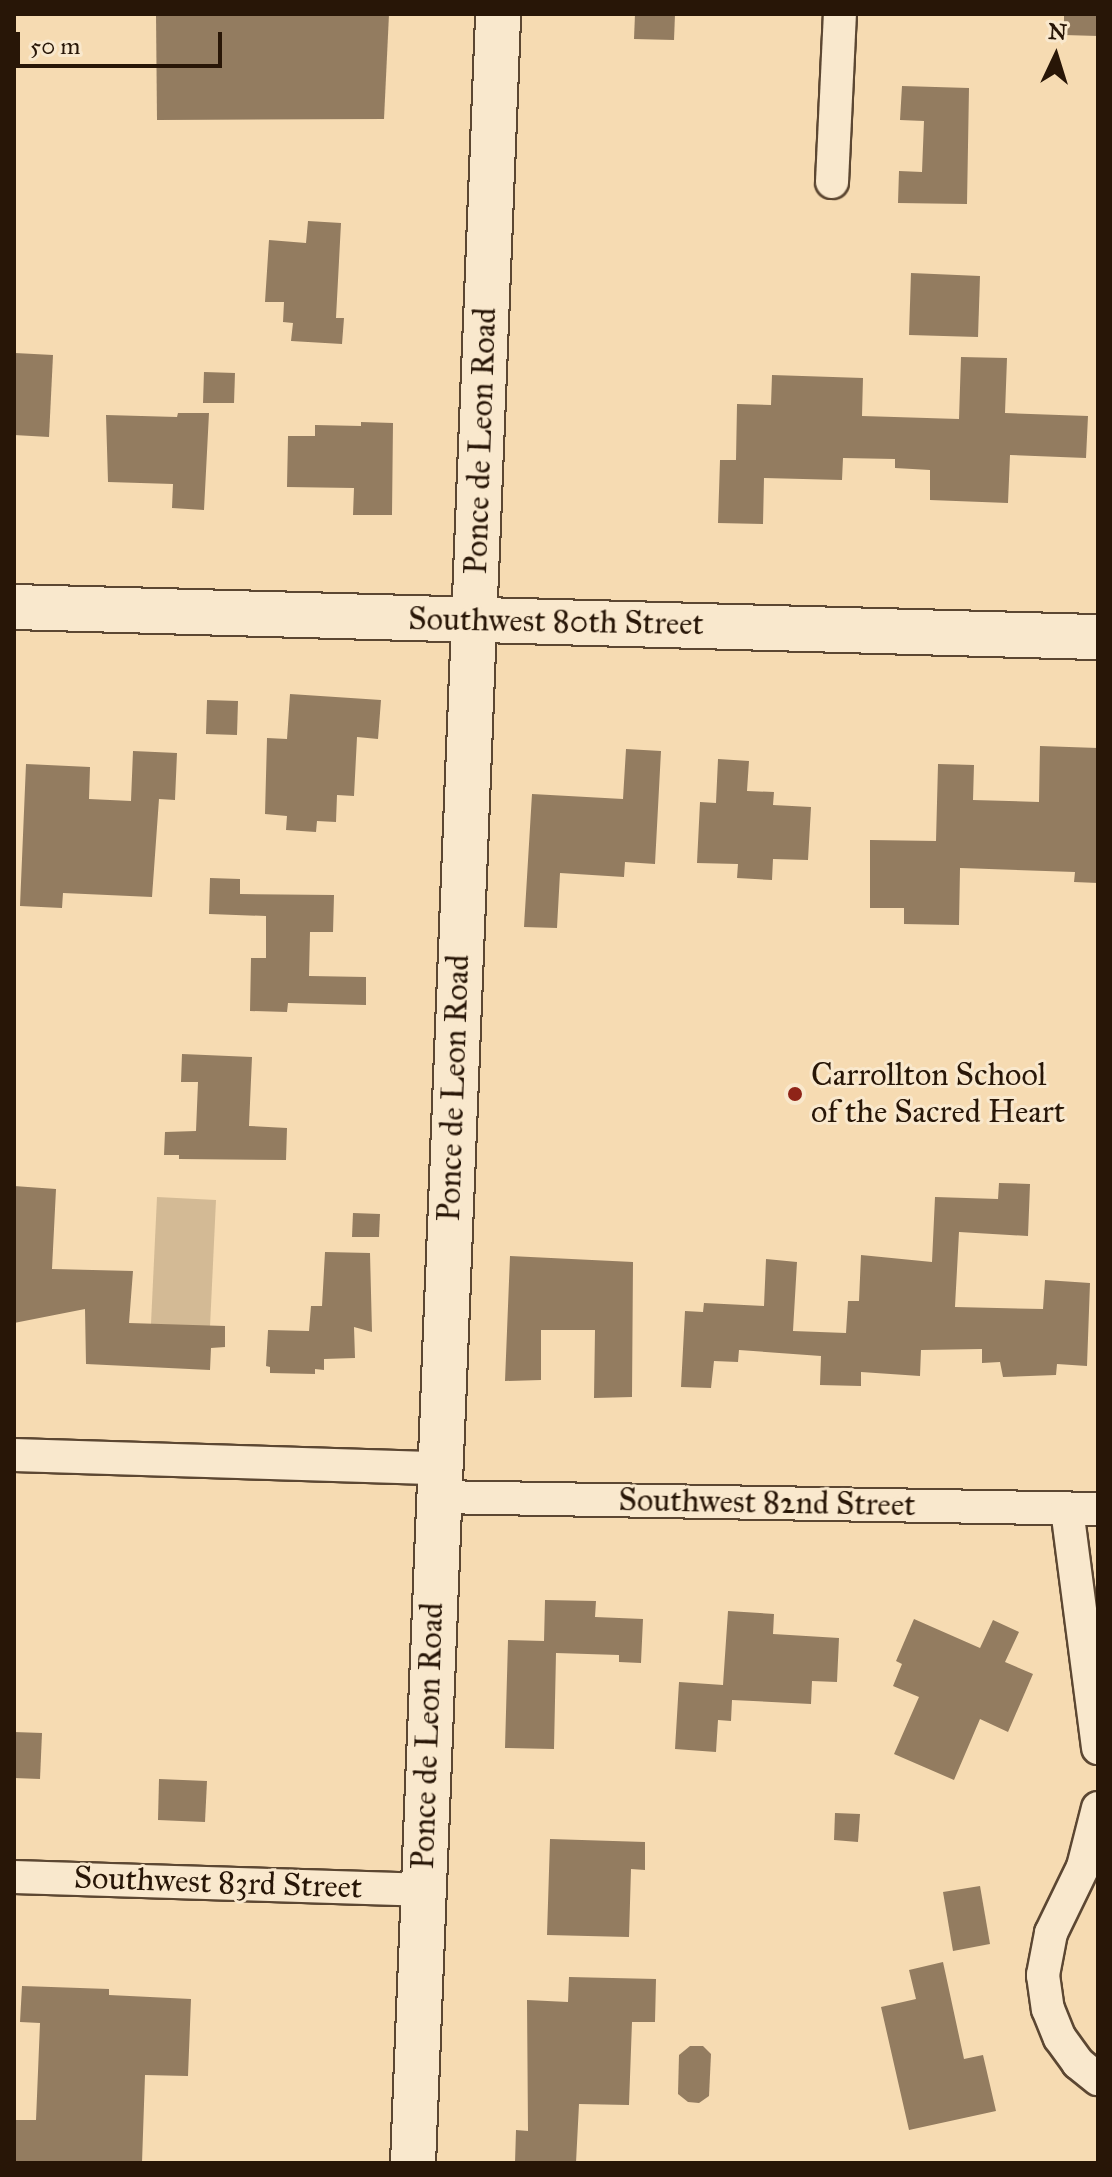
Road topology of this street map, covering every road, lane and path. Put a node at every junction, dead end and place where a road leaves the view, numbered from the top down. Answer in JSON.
{"nodes":[{"id":1,"x":498,"y":14,"type":"edge"},
{"id":2,"x":840,"y":14,"type":"edge"},
{"id":3,"x":832,"y":182,"type":"dead end"},
{"id":4,"x":14,"y":607,"type":"edge"},
{"id":5,"x":473,"y":620,"type":"junction"},
{"id":6,"x":1098,"y":637,"type":"edge"},
{"id":7,"x":14,"y":1455,"type":"edge"},
{"id":8,"x":437,"y":1482,"type":"junction"},
{"id":9,"x":1083,"y":1509,"type":"edge"},
{"id":10,"x":1098,"y":1748,"type":"edge"},
{"id":11,"x":1098,"y":1808,"type":"edge"},
{"id":12,"x":14,"y":1877,"type":"edge"},
{"id":13,"x":422,"y":1890,"type":"junction"},
{"id":14,"x":1098,"y":2079,"type":"edge"},
{"id":15,"x":413,"y":2163,"type":"edge"}],
"edges":[{"from":1,"to":5,"type":"street","name":"Ponce de Leon Road"},
{"from":2,"to":3,"type":"street"},
{"from":4,"to":5,"type":"street","name":"Southwest 80th Street"},
{"from":5,"to":6,"type":"street","name":"Southwest 80th Street"},
{"from":5,"to":8,"type":"street","name":"Ponce de Leon Road"},
{"from":7,"to":8,"type":"street","name":"Southwest 82nd Street"},
{"from":8,"to":9,"type":"street","name":"Southwest 82nd Street"},
{"from":8,"to":13,"type":"street","name":"Ponce de Leon Road"},
{"from":9,"to":10,"type":"street"},
{"from":11,"to":14,"type":"street"},
{"from":12,"to":13,"type":"street","name":"Southwest 83rd Street"},
{"from":13,"to":15,"type":"street","name":"Ponce de Leon Road"}]}
